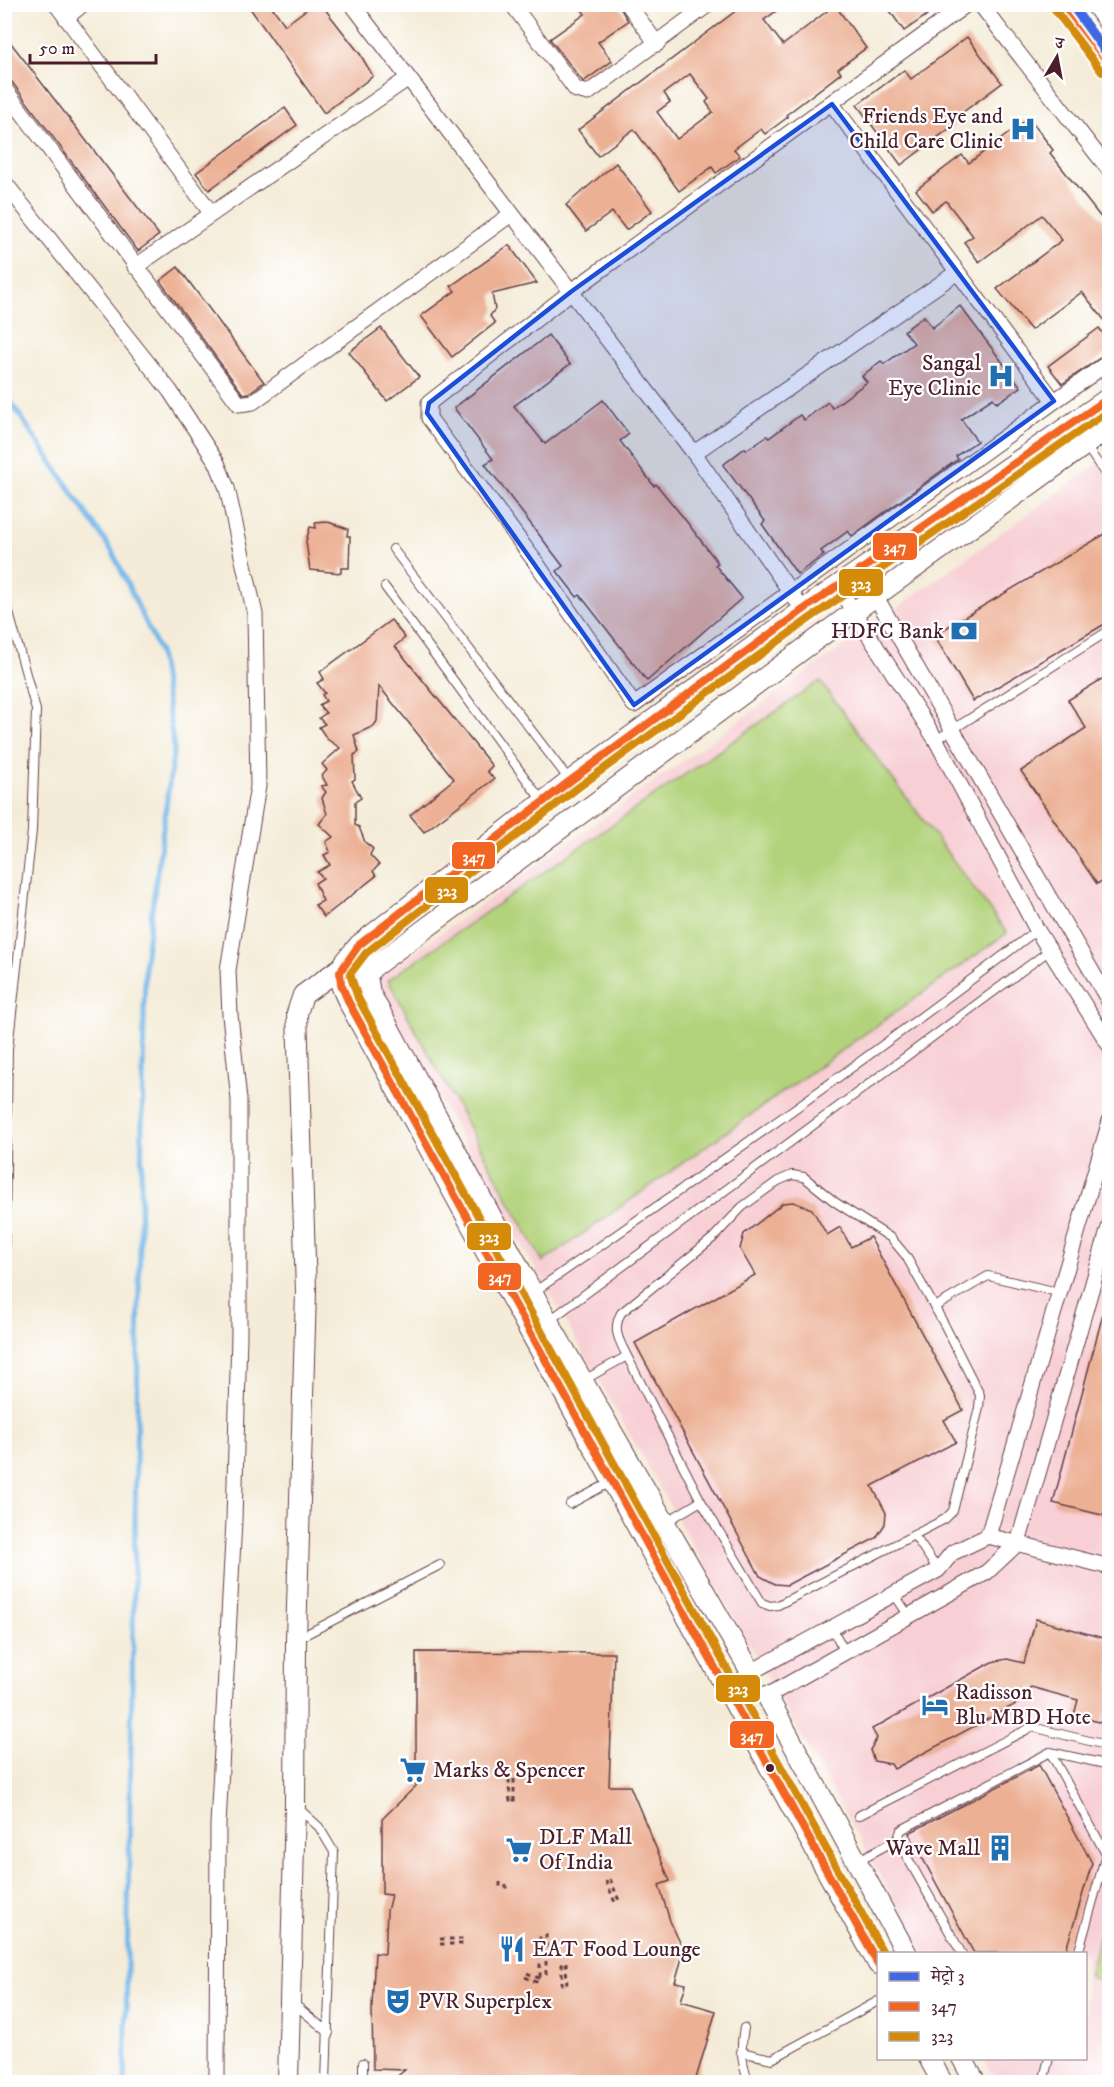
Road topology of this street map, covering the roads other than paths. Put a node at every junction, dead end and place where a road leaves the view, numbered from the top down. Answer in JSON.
{"nodes":[{"id":1,"x":56,"y":4,"type":"edge"},
{"id":2,"x":83,"y":4,"type":"edge"},
{"id":3,"x":352,"y":4,"type":"edge"},
{"id":4,"x":512,"y":4,"type":"edge"},
{"id":5,"x":628,"y":4,"type":"edge"},
{"id":6,"x":709,"y":4,"type":"edge"},
{"id":7,"x":967,"y":4,"type":"edge"},
{"id":8,"x":980,"y":4,"type":"edge"},
{"id":9,"x":1063,"y":4,"type":"edge"},
{"id":10,"x":1096,"y":4,"type":"edge"},
{"id":11,"x":66,"y":18,"type":"junction"},
{"id":12,"x":1110,"y":23,"type":"edge"},
{"id":13,"x":657,"y":44,"type":"junction"},
{"id":14,"x":1110,"y":66,"type":"edge"},
{"id":15,"x":407,"y":79,"type":"junction"},
{"id":16,"x":4,"y":88,"type":"edge"},
{"id":17,"x":832,"y":104,"type":"junction"},
{"id":18,"x":1110,"y":171,"type":"edge"},
{"id":19,"x":4,"y":182,"type":"edge"},
{"id":20,"x":212,"y":214,"type":"junction"},
{"id":21,"x":510,"y":215,"type":"junction"},
{"id":22,"x":135,"y":267,"type":"junction"},
{"id":23,"x":956,"y":273,"type":"junction"},
{"id":24,"x":572,"y":291,"type":"junction"},
{"id":25,"x":1110,"y":361,"type":"edge"},
{"id":26,"x":1110,"y":398,"type":"edge"},
{"id":27,"x":1054,"y":401,"type":"junction"},
{"id":28,"x":1110,"y":427,"type":"edge"},
{"id":29,"x":1085,"y":445,"type":"junction"},
{"id":30,"x":694,"y":453,"type":"junction"},
{"id":31,"x":1110,"y":481,"type":"edge"},
{"id":32,"x":393,"y":549,"type":"dead end"},
{"id":33,"x":861,"y":571,"type":"junction"},
{"id":34,"x":385,"y":587,"type":"dead end"},
{"id":35,"x":838,"y":587,"type":"junction"},
{"id":36,"x":792,"y":592,"type":"junction"},
{"id":37,"x":4,"y":595,"type":"edge"},
{"id":38,"x":876,"y":596,"type":"junction"},
{"id":39,"x":803,"y":610,"type":"junction"},
{"id":40,"x":855,"y":611,"type":"junction"},
{"id":41,"x":1110,"y":630,"type":"edge"},
{"id":42,"x":952,"y":730,"type":"junction"},
{"id":43,"x":936,"y":740,"type":"junction"},
{"id":44,"x":570,"y":781,"type":"junction"},
{"id":45,"x":543,"y":803,"type":"junction"},
{"id":46,"x":1037,"y":930,"type":"junction"},
{"id":47,"x":1050,"y":951,"type":"junction"},
{"id":48,"x":339,"y":969,"type":"junction"},
{"id":49,"x":367,"y":976,"type":"junction"},
{"id":50,"x":1110,"y":1003,"type":"edge"},
{"id":51,"x":1110,"y":1046,"type":"edge"},
{"id":52,"x":1110,"y":1120,"type":"edge"},
{"id":53,"x":1110,"y":1224,"type":"edge"},
{"id":54,"x":4,"y":1284,"type":"edge"},
{"id":55,"x":1059,"y":1292,"type":"junction"},
{"id":56,"x":533,"y":1293,"type":"junction"},
{"id":57,"x":934,"y":1307,"type":"junction"},
{"id":58,"x":548,"y":1321,"type":"junction"},
{"id":59,"x":627,"y":1356,"type":"junction"},
{"id":60,"x":583,"y":1381,"type":"junction"},
{"id":61,"x":613,"y":1481,"type":"junction"},
{"id":62,"x":701,"y":1501,"type":"junction"},
{"id":63,"x":570,"y":1504,"type":"dead end"},
{"id":64,"x":665,"y":1523,"type":"junction"},
{"id":65,"x":914,"y":1535,"type":"junction"},
{"id":66,"x":988,"y":1536,"type":"junction"},
{"id":67,"x":1018,"y":1544,"type":"junction"},
{"id":68,"x":440,"y":1565,"type":"dead end"},
{"id":69,"x":1110,"y":1567,"type":"edge"},
{"id":70,"x":938,"y":1570,"type":"junction"},
{"id":71,"x":894,"y":1594,"type":"junction"},
{"id":72,"x":909,"y":1616,"type":"junction"},
{"id":73,"x":832,"y":1628,"type":"junction"},
{"id":74,"x":296,"y":1640,"type":"junction"},
{"id":75,"x":845,"y":1652,"type":"junction"},
{"id":76,"x":751,"y":1672,"type":"junction"},
{"id":77,"x":729,"y":1692,"type":"junction"},
{"id":78,"x":767,"y":1696,"type":"joint"},
{"id":79,"x":1110,"y":1746,"type":"edge"},
{"id":80,"x":1050,"y":1752,"type":"junction"},
{"id":81,"x":1110,"y":1765,"type":"edge"},
{"id":82,"x":295,"y":1805,"type":"junction"},
{"id":83,"x":858,"y":1816,"type":"dead end"},
{"id":84,"x":898,"y":1839,"type":"junction"},
{"id":85,"x":1110,"y":1840,"type":"edge"},
{"id":86,"x":1106,"y":1854,"type":"junction"},
{"id":87,"x":856,"y":1861,"type":"junction"},
{"id":88,"x":906,"y":1952,"type":"edge"},
{"id":89,"x":961,"y":1952,"type":"edge"},
{"id":90,"x":1078,"y":1952,"type":"edge"},
{"id":91,"x":877,"y":1960,"type":"edge"},
{"id":92,"x":290,"y":2002,"type":"junction"},
{"id":93,"x":877,"y":2002,"type":"edge"},
{"id":94,"x":744,"y":2028,"type":"dead end"},
{"id":95,"x":329,"y":2032,"type":"junction"},
{"id":96,"x":741,"y":2052,"type":"junction"},
{"id":97,"x":930,"y":2060,"type":"edge"},
{"id":98,"x":964,"y":2060,"type":"edge"},
{"id":99,"x":1048,"y":2060,"type":"edge"},
{"id":100,"x":363,"y":2063,"type":"dead end"},
{"id":101,"x":217,"y":2082,"type":"edge"},
{"id":102,"x":288,"y":2082,"type":"edge"},
{"id":103,"x":326,"y":2082,"type":"edge"},
{"id":104,"x":363,"y":2082,"type":"edge"},
{"id":105,"x":749,"y":2082,"type":"edge"},
{"id":106,"x":942,"y":2082,"type":"edge"},
{"id":107,"x":975,"y":2082,"type":"edge"},
{"id":108,"x":1043,"y":2082,"type":"edge"}],
"edges":[{"from":1,"to":11,"type":"street"},
{"from":2,"to":11,"type":"street"},
{"from":3,"to":15,"type":"street"},
{"from":4,"to":13,"type":"street"},
{"from":5,"to":13,"type":"street"},
{"from":6,"to":13,"type":"street"},
{"from":7,"to":17,"type":"street"},
{"from":8,"to":18,"type":"street"},
{"from":9,"to":14,"type":"main road"},
{"from":10,"to":12,"type":"main road"},
{"from":11,"to":20,"type":"street"},
{"from":15,"to":20,"type":"street"},
{"from":15,"to":21,"type":"street"},
{"from":16,"to":22,"type":"street"},
{"from":17,"to":23,"type":"street"},
{"from":17,"to":24,"type":"street"},
{"from":19,"to":101,"type":"street"},
{"from":20,"to":22,"type":"street"},
{"from":21,"to":22,"type":"street"},
{"from":21,"to":24,"type":"street"},
{"from":23,"to":27,"type":"street"},
{"from":23,"to":30,"type":"street"},
{"from":24,"to":30,"type":"street"},
{"from":24,"to":36,"type":"street"},
{"from":25,"to":27,"type":"street"},
{"from":26,"to":33,"type":"street"},
{"from":27,"to":36,"type":"street"},
{"from":28,"to":29,"type":"street"},
{"from":29,"to":31,"type":"lane"},
{"from":29,"to":38,"type":"street"},
{"from":30,"to":36,"type":"street"},
{"from":32,"to":44,"type":"lane"},
{"from":33,"to":35,"type":"street"},
{"from":33,"to":38,"type":"street"},
{"from":34,"to":45,"type":"lane"},
{"from":35,"to":39,"type":"street"},
{"from":35,"to":40,"type":"street"},
{"from":36,"to":39,"type":"street"},
{"from":37,"to":54,"type":"lane"},
{"from":38,"to":40,"type":"street"},
{"from":38,"to":42,"type":"street"},
{"from":39,"to":44,"type":"street"},
{"from":40,"to":43,"type":"street"},
{"from":40,"to":49,"type":"street"},
{"from":41,"to":42,"type":"lane"},
{"from":42,"to":43,"type":"lane"},
{"from":42,"to":50,"type":"street"},
{"from":43,"to":46,"type":"street"},
{"from":44,"to":45,"type":"street"},
{"from":45,"to":48,"type":"street"},
{"from":46,"to":47,"type":"street"},
{"from":46,"to":56,"type":"lane"},
{"from":47,"to":51,"type":"street"},
{"from":47,"to":58,"type":"lane"},
{"from":48,"to":49,"type":"street"},
{"from":48,"to":61,"type":"street"},
{"from":48,"to":74,"type":"street"},
{"from":49,"to":56,"type":"street"},
{"from":52,"to":55,"type":"street"},
{"from":53,"to":67,"type":"street"},
{"from":55,"to":57,"type":"lane"},
{"from":55,"to":66,"type":"street"},
{"from":56,"to":58,"type":"street"},
{"from":57,"to":59,"type":"lane"},
{"from":57,"to":65,"type":"lane"},
{"from":58,"to":60,"type":"street"},
{"from":59,"to":60,"type":"lane"},
{"from":59,"to":62,"type":"lane"},
{"from":60,"to":64,"type":"street"},
{"from":61,"to":63,"type":"lane"},
{"from":61,"to":77,"type":"street"},
{"from":62,"to":64,"type":"lane"},
{"from":62,"to":65,"type":"lane"},
{"from":64,"to":76,"type":"street"},
{"from":65,"to":70,"type":"lane"},
{"from":66,"to":67,"type":"street"},
{"from":66,"to":70,"type":"street"},
{"from":67,"to":69,"type":"street"},
{"from":67,"to":72,"type":"street"},
{"from":68,"to":74,"type":"lane"},
{"from":70,"to":71,"type":"street"},
{"from":71,"to":72,"type":"lane"},
{"from":71,"to":73,"type":"street"},
{"from":72,"to":75,"type":"street"},
{"from":73,"to":75,"type":"lane"},
{"from":73,"to":76,"type":"street"},
{"from":74,"to":82,"type":"street"},
{"from":75,"to":78,"type":"street"},
{"from":76,"to":77,"type":"street"},
{"from":77,"to":91,"type":"street"},
{"from":78,"to":87,"type":"street"},
{"from":79,"to":83,"type":"lane"},
{"from":80,"to":81,"type":"lane"},
{"from":80,"to":84,"type":"lane"},
{"from":80,"to":86,"type":"lane"},
{"from":82,"to":92,"type":"street"},
{"from":82,"to":95,"type":"lane"},
{"from":84,"to":87,"type":"lane"},
{"from":84,"to":89,"type":"lane"},
{"from":85,"to":86,"type":"lane"},
{"from":86,"to":90,"type":"lane"},
{"from":87,"to":88,"type":"street"},
{"from":92,"to":95,"type":"lane"},
{"from":92,"to":102,"type":"street"},
{"from":93,"to":96,"type":"lane"},
{"from":94,"to":96,"type":"lane"},
{"from":95,"to":103,"type":"lane"},
{"from":96,"to":105,"type":"lane"},
{"from":97,"to":106,"type":"street"},
{"from":98,"to":107,"type":"street"},
{"from":99,"to":108,"type":"lane"},
{"from":100,"to":104,"type":"lane"}]}
